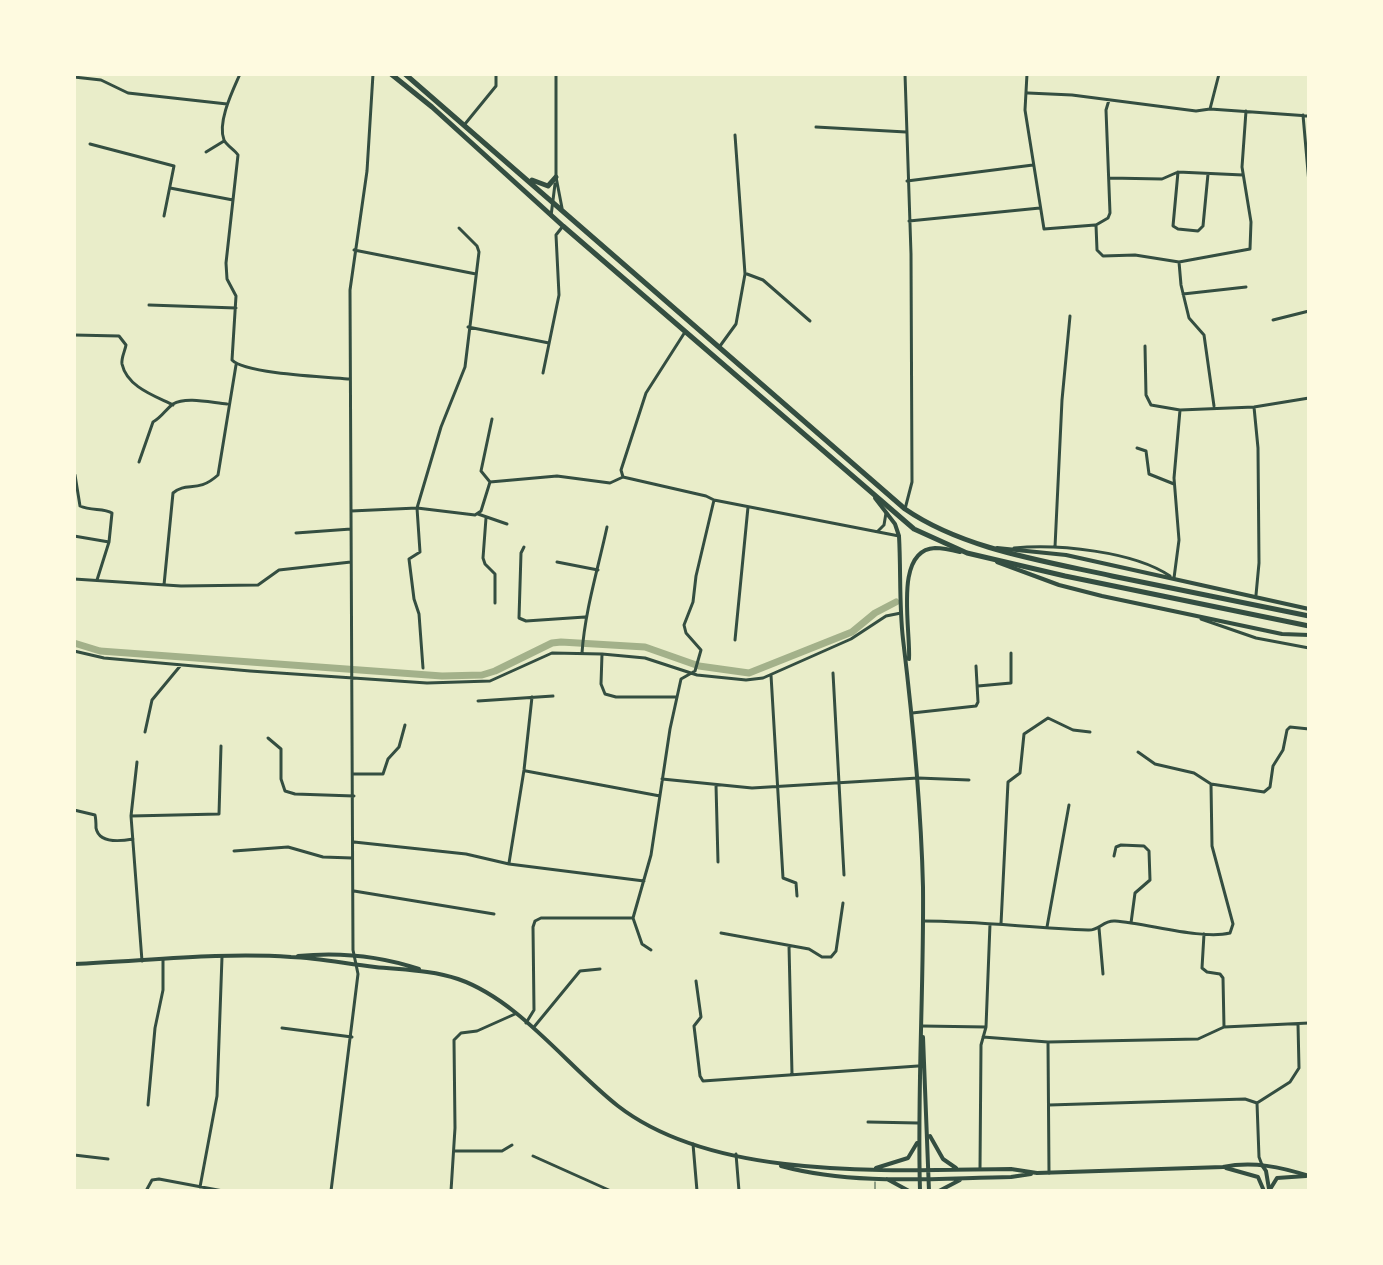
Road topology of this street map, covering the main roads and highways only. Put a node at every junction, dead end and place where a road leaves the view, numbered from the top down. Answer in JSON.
{"nodes":[{"id":1,"x":391,"y":74,"type":"edge"},
{"id":2,"x":405,"y":74,"type":"edge"},
{"id":3,"x":556,"y":177,"type":"road end"},
{"id":4,"x":528,"y":178,"type":"junction"},
{"id":5,"x":874,"y":496,"type":"junction"},
{"id":6,"x":995,"y":548,"type":"junction"},
{"id":7,"x":967,"y":553,"type":"junction"},
{"id":8,"x":976,"y":555,"type":"junction"},
{"id":9,"x":1309,"y":613,"type":"edge"},
{"id":10,"x":1309,"y":626,"type":"edge"},
{"id":11,"x":1309,"y":634,"type":"edge"},
{"id":12,"x":909,"y":667,"type":"junction"},
{"id":13,"x":291,"y":957,"type":"junction"},
{"id":14,"x":74,"y":964,"type":"edge"},
{"id":15,"x":426,"y":971,"type":"junction"},
{"id":16,"x":922,"y":1026,"type":"junction"},
{"id":17,"x":918,"y":1129,"type":"junction"},
{"id":18,"x":928,"y":1130,"type":"junction"},
{"id":19,"x":764,"y":1161,"type":"junction"},
{"id":20,"x":1262,"y":1165,"type":"junction"},
{"id":21,"x":1223,"y":1167,"type":"junction"},
{"id":22,"x":962,"y":1169,"type":"junction"},
{"id":23,"x":870,"y":1170,"type":"junction"},
{"id":24,"x":919,"y":1170,"type":"junction"},
{"id":25,"x":929,"y":1170,"type":"junction"},
{"id":26,"x":1037,"y":1173,"type":"junction"},
{"id":27,"x":1309,"y":1176,"type":"edge"},
{"id":28,"x":885,"y":1178,"type":"junction"},
{"id":29,"x":919,"y":1178,"type":"junction"},
{"id":30,"x":929,"y":1178,"type":"junction"},
{"id":31,"x":974,"y":1178,"type":"junction"},
{"id":32,"x":909,"y":1191,"type":"edge"},
{"id":33,"x":920,"y":1191,"type":"edge"},
{"id":34,"x":929,"y":1191,"type":"edge"},
{"id":35,"x":939,"y":1191,"type":"edge"},
{"id":36,"x":1267,"y":1191,"type":"edge"}],
"edges":[{"from":1,"to":5,"type":"highway"},
{"from":2,"to":4,"type":"highway"},
{"from":3,"to":4,"type":"highway"},
{"from":4,"to":6,"type":"highway"},
{"from":5,"to":7,"type":"highway"},
{"from":5,"to":12,"type":"main road"},
{"from":6,"to":9,"type":"highway"},
{"from":6,"to":9,"type":"main road"},
{"from":7,"to":8,"type":"highway"},
{"from":7,"to":12,"type":"main road"},
{"from":8,"to":10,"type":"highway"},
{"from":8,"to":11,"type":"main road"},
{"from":12,"to":16,"type":"main road"},
{"from":13,"to":14,"type":"main road"},
{"from":13,"to":15,"type":"main road"},
{"from":13,"to":15,"type":"main road"},
{"from":15,"to":19,"type":"main road"},
{"from":16,"to":17,"type":"main road"},
{"from":16,"to":18,"type":"main road"},
{"from":17,"to":23,"type":"main road"},
{"from":17,"to":24,"type":"main road"},
{"from":18,"to":22,"type":"main road"},
{"from":18,"to":25,"type":"main road"},
{"from":19,"to":23,"type":"main road"},
{"from":19,"to":28,"type":"main road"},
{"from":20,"to":21,"type":"main road"},
{"from":20,"to":27,"type":"main road"},
{"from":20,"to":36,"type":"main road"},
{"from":21,"to":26,"type":"main road"},
{"from":21,"to":36,"type":"main road"},
{"from":22,"to":25,"type":"main road"},
{"from":22,"to":26,"type":"main road"},
{"from":23,"to":24,"type":"main road"},
{"from":24,"to":25,"type":"main road"},
{"from":24,"to":29,"type":"main road"},
{"from":25,"to":30,"type":"main road"},
{"from":26,"to":31,"type":"main road"},
{"from":27,"to":36,"type":"main road"},
{"from":28,"to":29,"type":"main road"},
{"from":28,"to":32,"type":"main road"},
{"from":29,"to":30,"type":"main road"},
{"from":29,"to":33,"type":"main road"},
{"from":30,"to":31,"type":"main road"},
{"from":30,"to":34,"type":"main road"},
{"from":31,"to":35,"type":"main road"}]}
